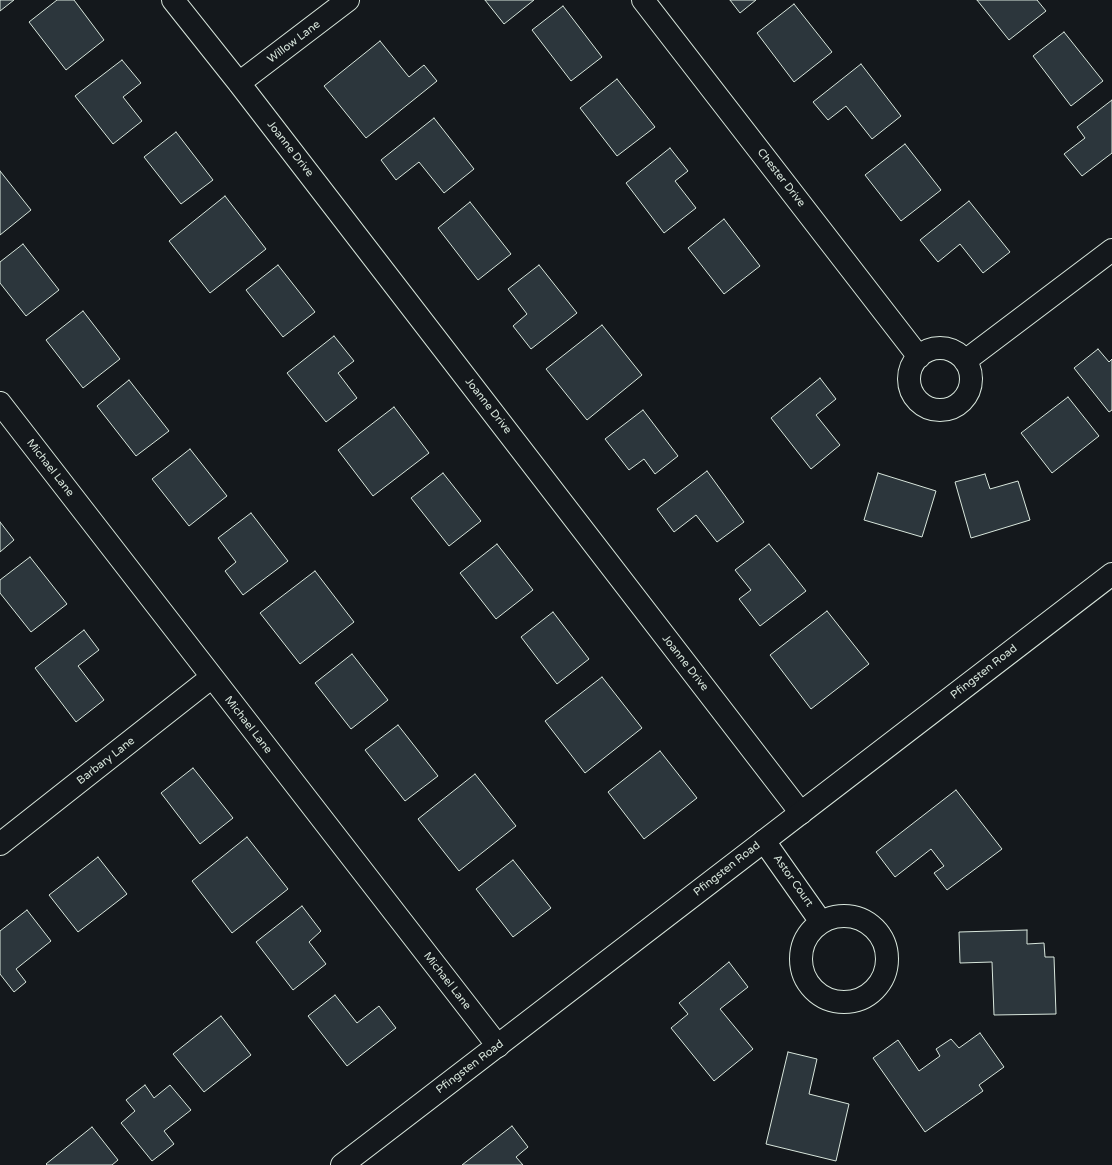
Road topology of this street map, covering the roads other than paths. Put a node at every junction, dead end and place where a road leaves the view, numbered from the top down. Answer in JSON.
{"nodes":[{"id":1,"x":173,"y":0,"type":"edge"},
{"id":2,"x":348,"y":0,"type":"edge"},
{"id":3,"x":643,"y":0,"type":"edge"},
{"id":4,"x":239,"y":83,"type":"junction"},
{"id":5,"x":1112,"y":250,"type":"edge"},
{"id":6,"x":919,"y":357,"type":"junction"},
{"id":7,"x":965,"y":361,"type":"junction"},
{"id":8,"x":0,"y":403,"type":"edge"},
{"id":9,"x":1112,"y":574,"type":"edge"},
{"id":10,"x":212,"y":677,"type":"junction"},
{"id":11,"x":801,"y":813,"type":"junction"},
{"id":12,"x":764,"y":841,"type":"junction"},
{"id":13,"x":0,"y":844,"type":"edge"},
{"id":14,"x":822,"y":922,"type":"dead end"},
{"id":15,"x":498,"y":1046,"type":"junction"},
{"id":16,"x":345,"y":1164,"type":"edge"}],
"edges":[{"from":1,"to":4,"type":"street","name":"Joanne Drive"},
{"from":2,"to":4,"type":"street","name":"Willow Lane"},
{"from":3,"to":6,"type":"street","name":"Chester Drive"},
{"from":4,"to":11,"type":"street","name":"Joanne Drive"},
{"from":5,"to":7,"type":"street"},
{"from":6,"to":7,"type":"street"},
{"from":6,"to":7,"type":"street"},
{"from":8,"to":10,"type":"street","name":"Michael Lane"},
{"from":9,"to":11,"type":"street","name":"Pfingsten Road"},
{"from":10,"to":13,"type":"street","name":"Barbary Lane"},
{"from":10,"to":15,"type":"street","name":"Michael Lane"},
{"from":11,"to":12,"type":"street","name":"Pfingsten Road"},
{"from":12,"to":14,"type":"street","name":"Astor Court"},
{"from":12,"to":15,"type":"street","name":"Pfingsten Road"},
{"from":15,"to":16,"type":"street","name":"Pfingsten Road"}]}
